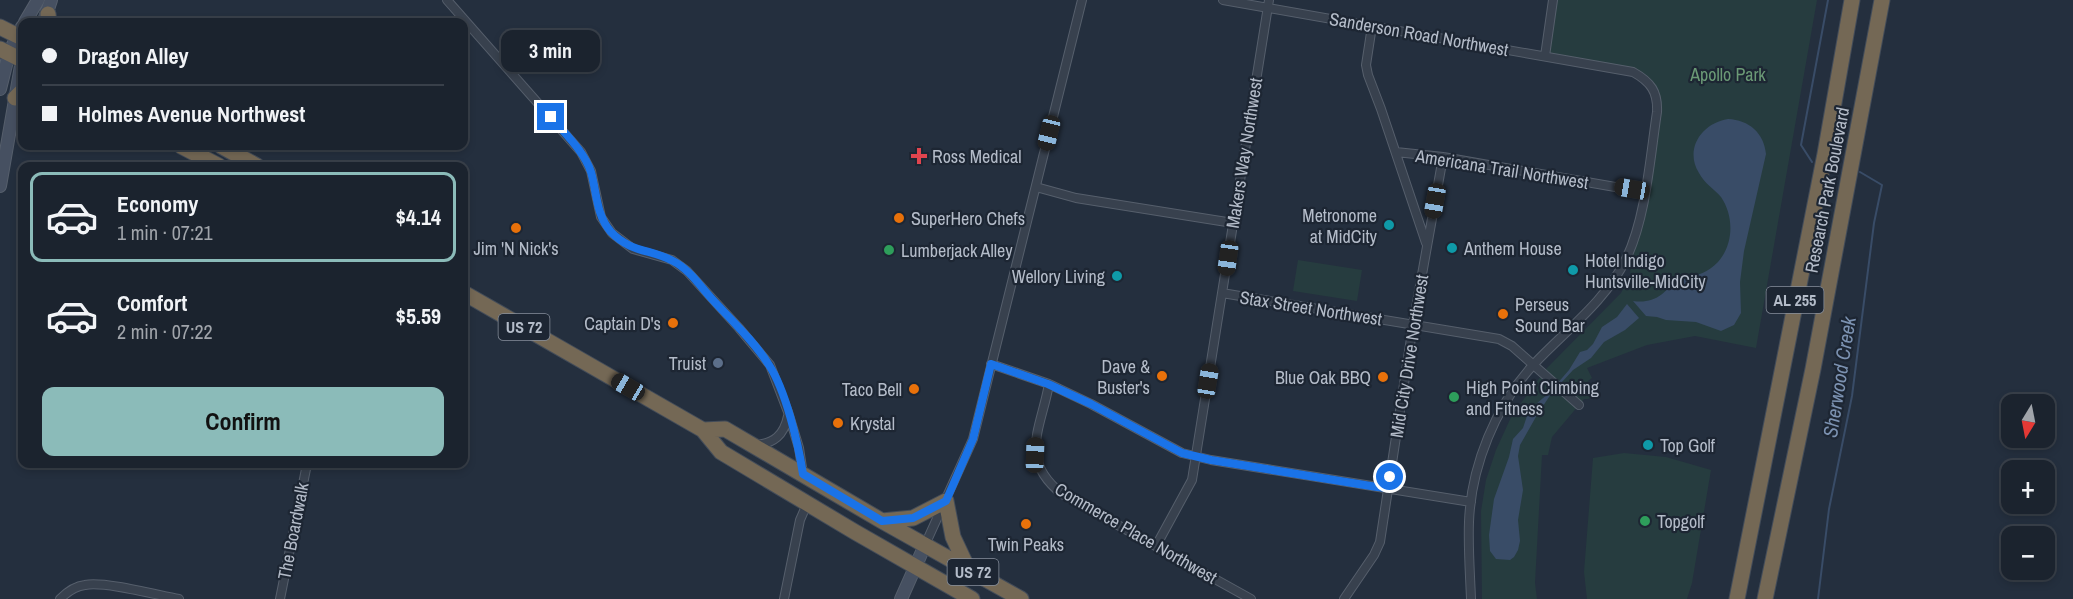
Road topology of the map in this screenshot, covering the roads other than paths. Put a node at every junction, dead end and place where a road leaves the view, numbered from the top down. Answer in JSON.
{"nodes":[{"id":1,"x":38,"y":0,"type":"edge"},
{"id":2,"x":447,"y":0,"type":"edge"},
{"id":3,"x":1082,"y":0,"type":"edge"},
{"id":4,"x":1223,"y":0,"type":"edge"},
{"id":5,"x":1553,"y":0,"type":"edge"},
{"id":6,"x":1852,"y":0,"type":"edge"},
{"id":7,"x":1882,"y":0,"type":"edge"},
{"id":8,"x":1268,"y":4,"type":"edge"},
{"id":9,"x":29,"y":18,"type":"edge"},
{"id":10,"x":463,"y":18,"type":"edge"},
{"id":11,"x":468,"y":24,"type":"edge"},
{"id":12,"x":1372,"y":26,"type":"junction"},
{"id":13,"x":0,"y":27,"type":"edge"},
{"id":14,"x":18,"y":30,"type":"edge"},
{"id":15,"x":14,"y":56,"type":"edge"},
{"id":16,"x":1545,"y":56,"type":"junction"},
{"id":17,"x":18,"y":86,"type":"edge"},
{"id":18,"x":0,"y":89,"type":"edge"},
{"id":19,"x":18,"y":99,"type":"edge"},
{"id":20,"x":189,"y":150,"type":"edge"},
{"id":21,"x":228,"y":150,"type":"edge"},
{"id":22,"x":1396,"y":152,"type":"junction"},
{"id":23,"x":1443,"y":158,"type":"junction"},
{"id":24,"x":211,"y":162,"type":"edge"},
{"id":25,"x":250,"y":162,"type":"edge"},
{"id":26,"x":0,"y":186,"type":"edge"},
{"id":27,"x":1036,"y":187,"type":"junction"},
{"id":28,"x":1644,"y":192,"type":"junction"},
{"id":29,"x":1233,"y":223,"type":"junction"},
{"id":30,"x":1427,"y":245,"type":"junction"},
{"id":31,"x":1222,"y":293,"type":"junction"},
{"id":32,"x":468,"y":295,"type":"edge"},
{"id":33,"x":1413,"y":325,"type":"junction"},
{"id":34,"x":991,"y":364,"type":"junction"},
{"id":35,"x":1534,"y":365,"type":"junction"},
{"id":36,"x":1048,"y":384,"type":"junction"},
{"id":37,"x":1579,"y":405,"type":"dead end"},
{"id":38,"x":788,"y":412,"type":"junction"},
{"id":39,"x":703,"y":430,"type":"junction"},
{"id":40,"x":753,"y":445,"type":"junction"},
{"id":41,"x":1195,"y":456,"type":"junction"},
{"id":42,"x":306,"y":468,"type":"edge"},
{"id":43,"x":803,"y":474,"type":"junction"},
{"id":44,"x":1388,"y":488,"type":"junction"},
{"id":45,"x":946,"y":501,"type":"junction"},
{"id":46,"x":1471,"y":502,"type":"junction"},
{"id":47,"x":807,"y":504,"type":"junction"},
{"id":48,"x":882,"y":521,"type":"junction"},
{"id":49,"x":925,"y":545,"type":"junction"},
{"id":50,"x":1156,"y":546,"type":"junction"},
{"id":51,"x":914,"y":567,"type":"junction"},
{"id":52,"x":968,"y":569,"type":"junction"},
{"id":53,"x":1767,"y":596,"type":"edge"},
{"id":54,"x":60,"y":599,"type":"edge"},
{"id":55,"x":179,"y":599,"type":"edge"},
{"id":56,"x":280,"y":599,"type":"edge"},
{"id":57,"x":784,"y":599,"type":"edge"},
{"id":58,"x":901,"y":599,"type":"edge"},
{"id":59,"x":972,"y":599,"type":"edge"},
{"id":60,"x":1021,"y":599,"type":"edge"},
{"id":61,"x":1251,"y":599,"type":"edge"},
{"id":62,"x":1344,"y":599,"type":"edge"},
{"id":63,"x":1471,"y":599,"type":"edge"},
{"id":64,"x":1737,"y":599,"type":"edge"}],
"edges":[{"from":1,"to":9,"type":"street"},
{"from":2,"to":10,"type":"street"},
{"from":3,"to":27,"type":"street"},
{"from":4,"to":8,"type":"street","name":"Sanderson Road Northwest"},
{"from":5,"to":16,"type":"street"},
{"from":6,"to":64,"type":"highway","name":"Research Park Boulevard","number":"AL 255"},
{"from":7,"to":53,"type":"highway","name":"Research Park Boulevard","number":"AL 255"},
{"from":8,"to":12,"type":"street","name":"Sanderson Road Northwest"},
{"from":8,"to":29,"type":"street","name":"Makers Way Northwest"},
{"from":11,"to":38,"type":"street"},
{"from":12,"to":16,"type":"street","name":"Sanderson Road Northwest"},
{"from":12,"to":22,"type":"street","name":"Mid City Drive Northwest"},
{"from":13,"to":14,"type":"highway"},
{"from":15,"to":17,"type":"street"},
{"from":15,"to":18,"type":"street"},
{"from":16,"to":28,"type":"street","name":"Sanderson Road Northwest"},
{"from":19,"to":26,"type":"street"},
{"from":20,"to":24,"type":"highway"},
{"from":21,"to":25,"type":"highway"},
{"from":22,"to":23,"type":"street","name":"Americana Trail Northwest"},
{"from":22,"to":30,"type":"street","name":"Mid City Drive Northwest"},
{"from":23,"to":28,"type":"street","name":"Americana Trail Northwest"},
{"from":23,"to":30,"type":"street","name":"Mid City Drive Northwest"},
{"from":27,"to":29,"type":"street"},
{"from":27,"to":34,"type":"street"},
{"from":28,"to":35,"type":"street","name":"Sanderson Road Northwest"},
{"from":29,"to":31,"type":"street","name":"Makers Way Northwest"},
{"from":30,"to":33,"type":"street","name":"Mid City Drive Northwest"},
{"from":31,"to":33,"type":"street","name":"Stax Street Northwest"},
{"from":31,"to":41,"type":"street","name":"Makers Way Northwest"},
{"from":32,"to":39,"type":"highway","number":"US 72"},
{"from":33,"to":35,"type":"street","name":"Stax Street Northwest"},
{"from":33,"to":44,"type":"street","name":"Mid City Drive Northwest"},
{"from":34,"to":36,"type":"street"},
{"from":34,"to":45,"type":"street"},
{"from":35,"to":37,"type":"street","name":"Stax Street Northwest"},
{"from":35,"to":46,"type":"street","name":"Sanderson Road Northwest"},
{"from":36,"to":41,"type":"street"},
{"from":36,"to":50,"type":"street","name":"Commerce Place Northwest"},
{"from":38,"to":40,"type":"street"},
{"from":38,"to":43,"type":"street"},
{"from":39,"to":40,"type":"highway","number":"US 72"},
{"from":39,"to":47,"type":"highway","number":"US 72"},
{"from":40,"to":43,"type":"highway","number":"US 72"},
{"from":41,"to":44,"type":"street"},
{"from":41,"to":50,"type":"street","name":"Makers Way Northwest"},
{"from":42,"to":56,"type":"street","name":"The Boardwalk"},
{"from":43,"to":48,"type":"highway","number":"US 72"},
{"from":44,"to":46,"type":"street"},
{"from":44,"to":62,"type":"street","name":"Mid City Drive Northwest"},
{"from":45,"to":48,"type":"highway"},
{"from":45,"to":49,"type":"street"},
{"from":45,"to":52,"type":"highway"},
{"from":46,"to":63,"type":"street","name":"Sanderson Road Northwest"},
{"from":47,"to":51,"type":"highway","number":"US 72"},
{"from":47,"to":57,"type":"street"},
{"from":48,"to":49,"type":"highway","number":"US 72"},
{"from":49,"to":51,"type":"street"},
{"from":49,"to":52,"type":"highway","number":"US 72"},
{"from":50,"to":61,"type":"street","name":"Commerce Place Northwest"},
{"from":51,"to":58,"type":"street"},
{"from":51,"to":59,"type":"highway","number":"US 72"},
{"from":52,"to":60,"type":"highway","number":"US 72"},
{"from":54,"to":55,"type":"street"}]}
